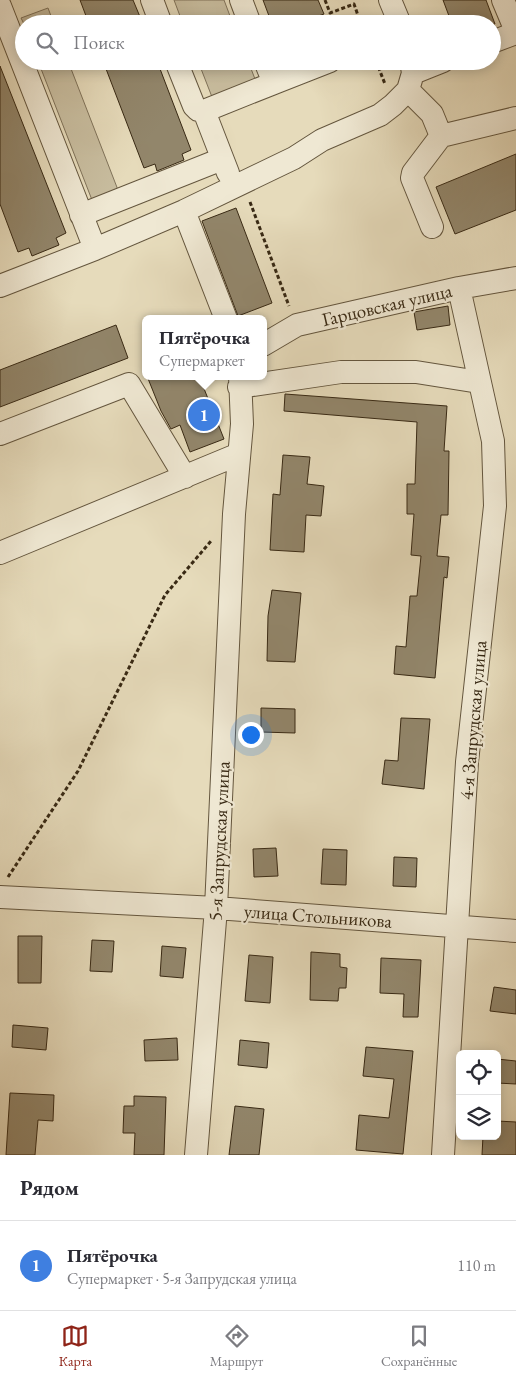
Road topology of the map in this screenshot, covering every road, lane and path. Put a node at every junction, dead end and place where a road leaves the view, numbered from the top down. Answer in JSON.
{"nodes":[{"id":1,"x":152,"y":0,"type":"edge"},
{"id":2,"x":241,"y":0,"type":"edge"},
{"id":3,"x":325,"y":0,"type":"edge"},
{"id":4,"x":390,"y":0,"type":"edge"},
{"id":5,"x":503,"y":0,"type":"edge"},
{"id":6,"x":0,"y":6,"type":"edge"},
{"id":7,"x":158,"y":15,"type":"edge"},
{"id":8,"x":247,"y":15,"type":"edge"},
{"id":9,"x":358,"y":15,"type":"edge"},
{"id":10,"x":396,"y":15,"type":"edge"},
{"id":11,"x":516,"y":32,"type":"edge"},
{"id":12,"x":501,"y":38,"type":"edge"},
{"id":13,"x":15,"y":45,"type":"edge"},
{"id":14,"x":25,"y":70,"type":"edge"},
{"id":15,"x":180,"y":70,"type":"edge"},
{"id":16,"x":269,"y":70,"type":"edge"},
{"id":17,"x":307,"y":70,"type":"edge"},
{"id":18,"x":411,"y":75,"type":"edge"},
{"id":19,"x":274,"y":83,"type":"junction"},
{"id":20,"x":204,"y":111,"type":"junction"},
{"id":21,"x":516,"y":118,"type":"edge"},
{"id":22,"x":441,"y":136,"type":"junction"},
{"id":23,"x":222,"y":159,"type":"junction"},
{"id":24,"x":238,"y":185,"type":"junction"},
{"id":25,"x":184,"y":211,"type":"junction"},
{"id":26,"x":81,"y":215,"type":"junction"},
{"id":27,"x":432,"y":227,"type":"dead end"},
{"id":28,"x":94,"y":249,"type":"junction"},
{"id":29,"x":516,"y":278,"type":"edge"},
{"id":30,"x":0,"y":286,"type":"edge"},
{"id":31,"x":458,"y":288,"type":"junction"},
{"id":32,"x":224,"y":315,"type":"edge"},
{"id":33,"x":297,"y":325,"type":"junction"},
{"id":34,"x":267,"y":342,"type":"edge"},
{"id":35,"x":267,"y":379,"type":"edge"},
{"id":36,"x":259,"y":380,"type":"edge"},
{"id":37,"x":239,"y":382,"type":"edge"},
{"id":38,"x":479,"y":382,"type":"junction"},
{"id":39,"x":0,"y":434,"type":"edge"},
{"id":40,"x":239,"y":454,"type":"junction"},
{"id":41,"x":185,"y":477,"type":"junction"},
{"id":42,"x":234,"y":514,"type":"junction"},
{"id":43,"x":0,"y":553,"type":"edge"},
{"id":44,"x":3,"y":890,"type":"edge"},
{"id":45,"x":216,"y":908,"type":"junction"},
{"id":46,"x":458,"y":926,"type":"junction"},
{"id":47,"x":516,"y":930,"type":"edge"},
{"id":48,"x":196,"y":1155,"type":"edge"},
{"id":49,"x":443,"y":1155,"type":"edge"}],
"edges":[{"from":1,"to":7,"type":"street"},
{"from":2,"to":8,"type":"street"},
{"from":3,"to":9,"type":"path"},
{"from":4,"to":10,"type":"street"},
{"from":5,"to":11,"type":"street"},
{"from":6,"to":13,"type":"street"},
{"from":11,"to":12,"type":"street"},
{"from":14,"to":26,"type":"street"},
{"from":15,"to":20,"type":"street"},
{"from":16,"to":19,"type":"street"},
{"from":17,"to":19,"type":"street"},
{"from":18,"to":22,"type":"street"},
{"from":18,"to":24,"type":"street"},
{"from":19,"to":20,"type":"street"},
{"from":20,"to":23,"type":"street"},
{"from":21,"to":22,"type":"street"},
{"from":22,"to":27,"type":"street"},
{"from":23,"to":24,"type":"street"},
{"from":23,"to":26,"type":"street"},
{"from":24,"to":25,"type":"street"},
{"from":24,"to":33,"type":"path"},
{"from":25,"to":28,"type":"street"},
{"from":25,"to":32,"type":"street"},
{"from":26,"to":28,"type":"street"},
{"from":28,"to":30,"type":"street"},
{"from":29,"to":31,"type":"street","name":"Гарцовская улица"},
{"from":31,"to":33,"type":"street","name":"Гарцовская улица"},
{"from":31,"to":38,"type":"street","name":"4-я Запрудская улица"},
{"from":33,"to":34,"type":"street","name":"Гарцовская улица"},
{"from":35,"to":38,"type":"street"},
{"from":36,"to":37,"type":"street"},
{"from":37,"to":40,"type":"street","name":"5-я Запрудская улица"},
{"from":38,"to":46,"type":"street","name":"4-я Запрудская улица"},
{"from":39,"to":41,"type":"street"},
{"from":40,"to":41,"type":"street"},
{"from":40,"to":42,"type":"street","name":"5-я Запрудская улица"},
{"from":41,"to":43,"type":"street"},
{"from":42,"to":44,"type":"path"},
{"from":42,"to":45,"type":"street","name":"5-я Запрудская улица"},
{"from":44,"to":45,"type":"street","name":"улица Стольникова"},
{"from":45,"to":46,"type":"street","name":"улица Стольникова"},
{"from":45,"to":48,"type":"street","name":"5-я Запрудская улица"},
{"from":46,"to":47,"type":"street","name":"улица Стольникова"},
{"from":46,"to":49,"type":"street","name":"4-я Запрудская улица"}]}
